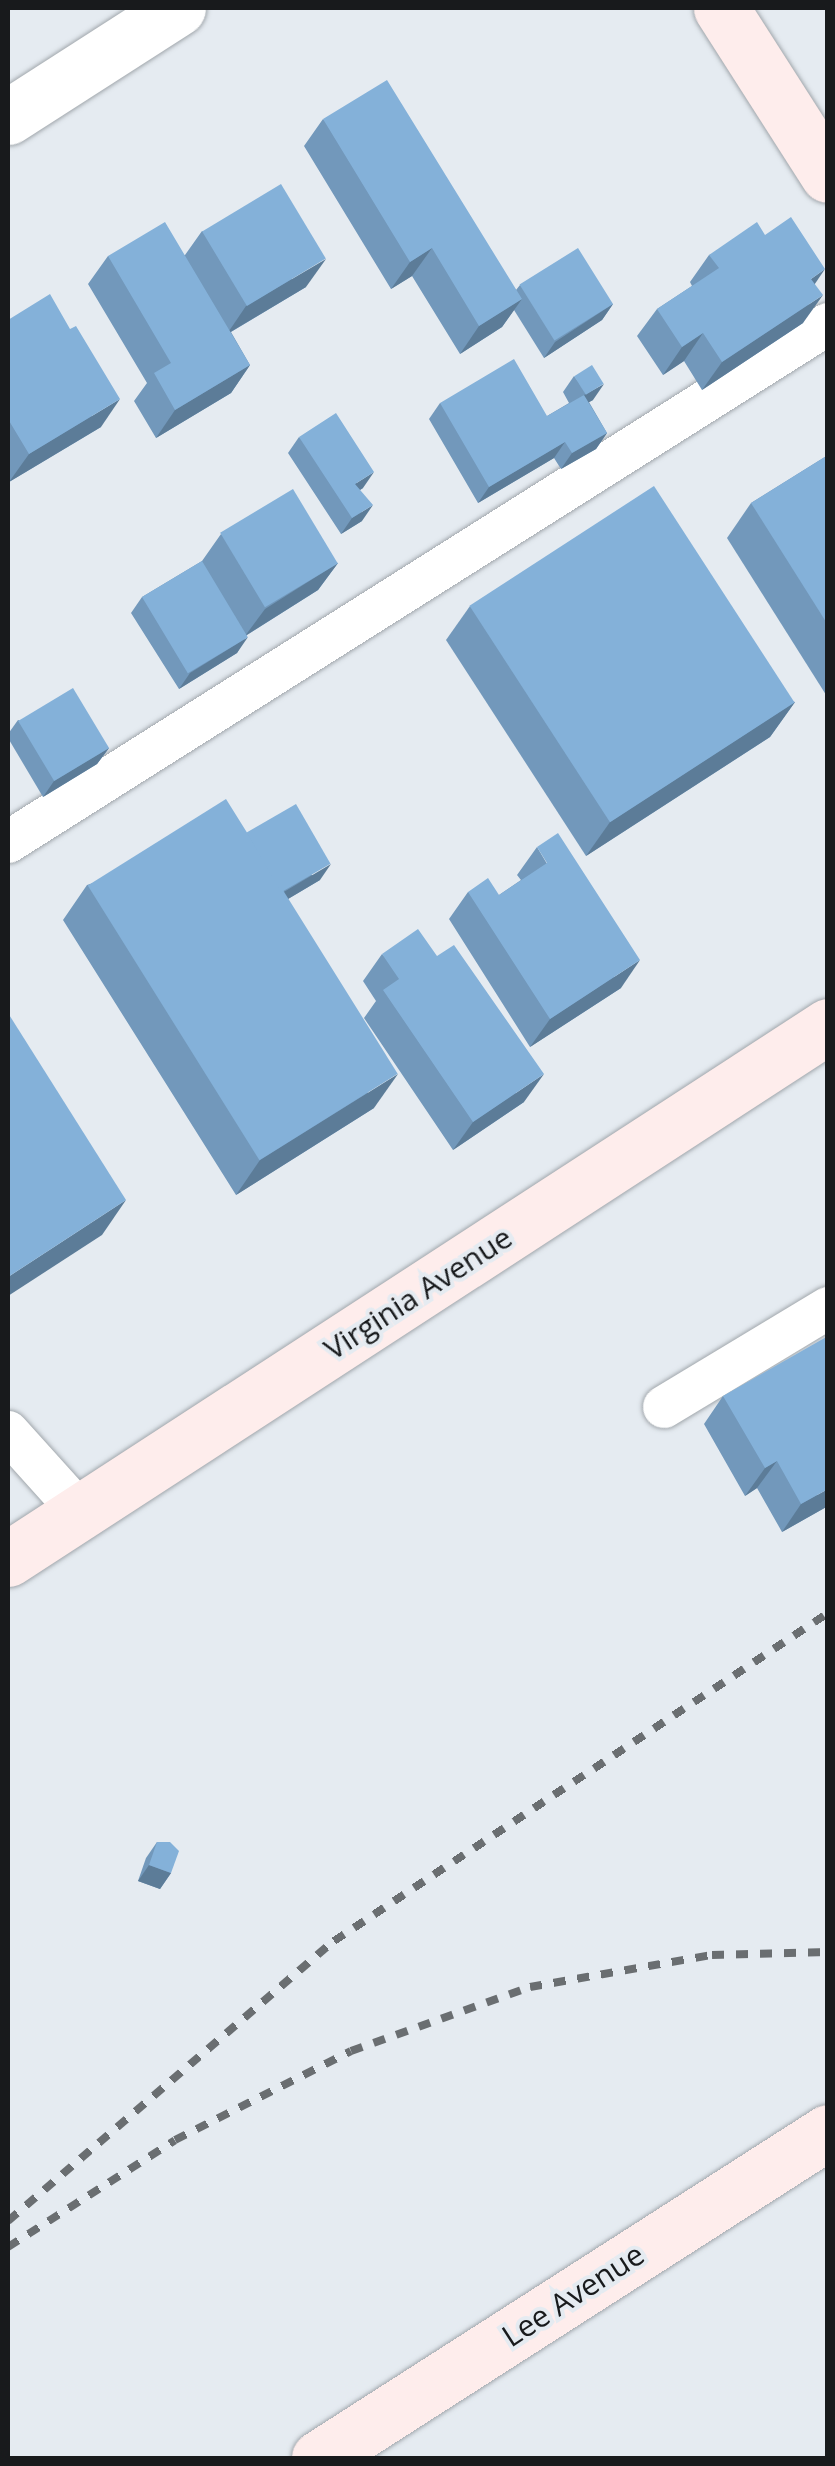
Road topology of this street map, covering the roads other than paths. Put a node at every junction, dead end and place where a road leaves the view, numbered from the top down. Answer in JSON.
{"nodes":[{"id":1,"x":178,"y":8,"type":"edge"},
{"id":2,"x":721,"y":8,"type":"edge"},
{"id":3,"x":8,"y":117,"type":"edge"},
{"id":4,"x":828,"y":175,"type":"edge"},
{"id":5,"x":828,"y":324,"type":"edge"},
{"id":6,"x":8,"y":842,"type":"edge"},
{"id":7,"x":828,"y":1026,"type":"edge"},
{"id":8,"x":828,"y":1308,"type":"edge"},
{"id":9,"x":664,"y":1407,"type":"dead end"},
{"id":10,"x":8,"y":1432,"type":"edge"},
{"id":11,"x":80,"y":1512,"type":"junction"},
{"id":12,"x":8,"y":1559,"type":"edge"},
{"id":13,"x":828,"y":2132,"type":"edge"},
{"id":14,"x":319,"y":2458,"type":"edge"}],
"edges":[{"from":1,"to":3,"type":"street"},
{"from":2,"to":4,"type":"street"},
{"from":5,"to":6,"type":"lane"},
{"from":7,"to":11,"type":"street","name":"Virginia Avenue"},
{"from":8,"to":9,"type":"lane"},
{"from":10,"to":11,"type":"lane"},
{"from":11,"to":12,"type":"street","name":"Virginia Avenue"},
{"from":13,"to":14,"type":"street","name":"Lee Avenue"}]}
